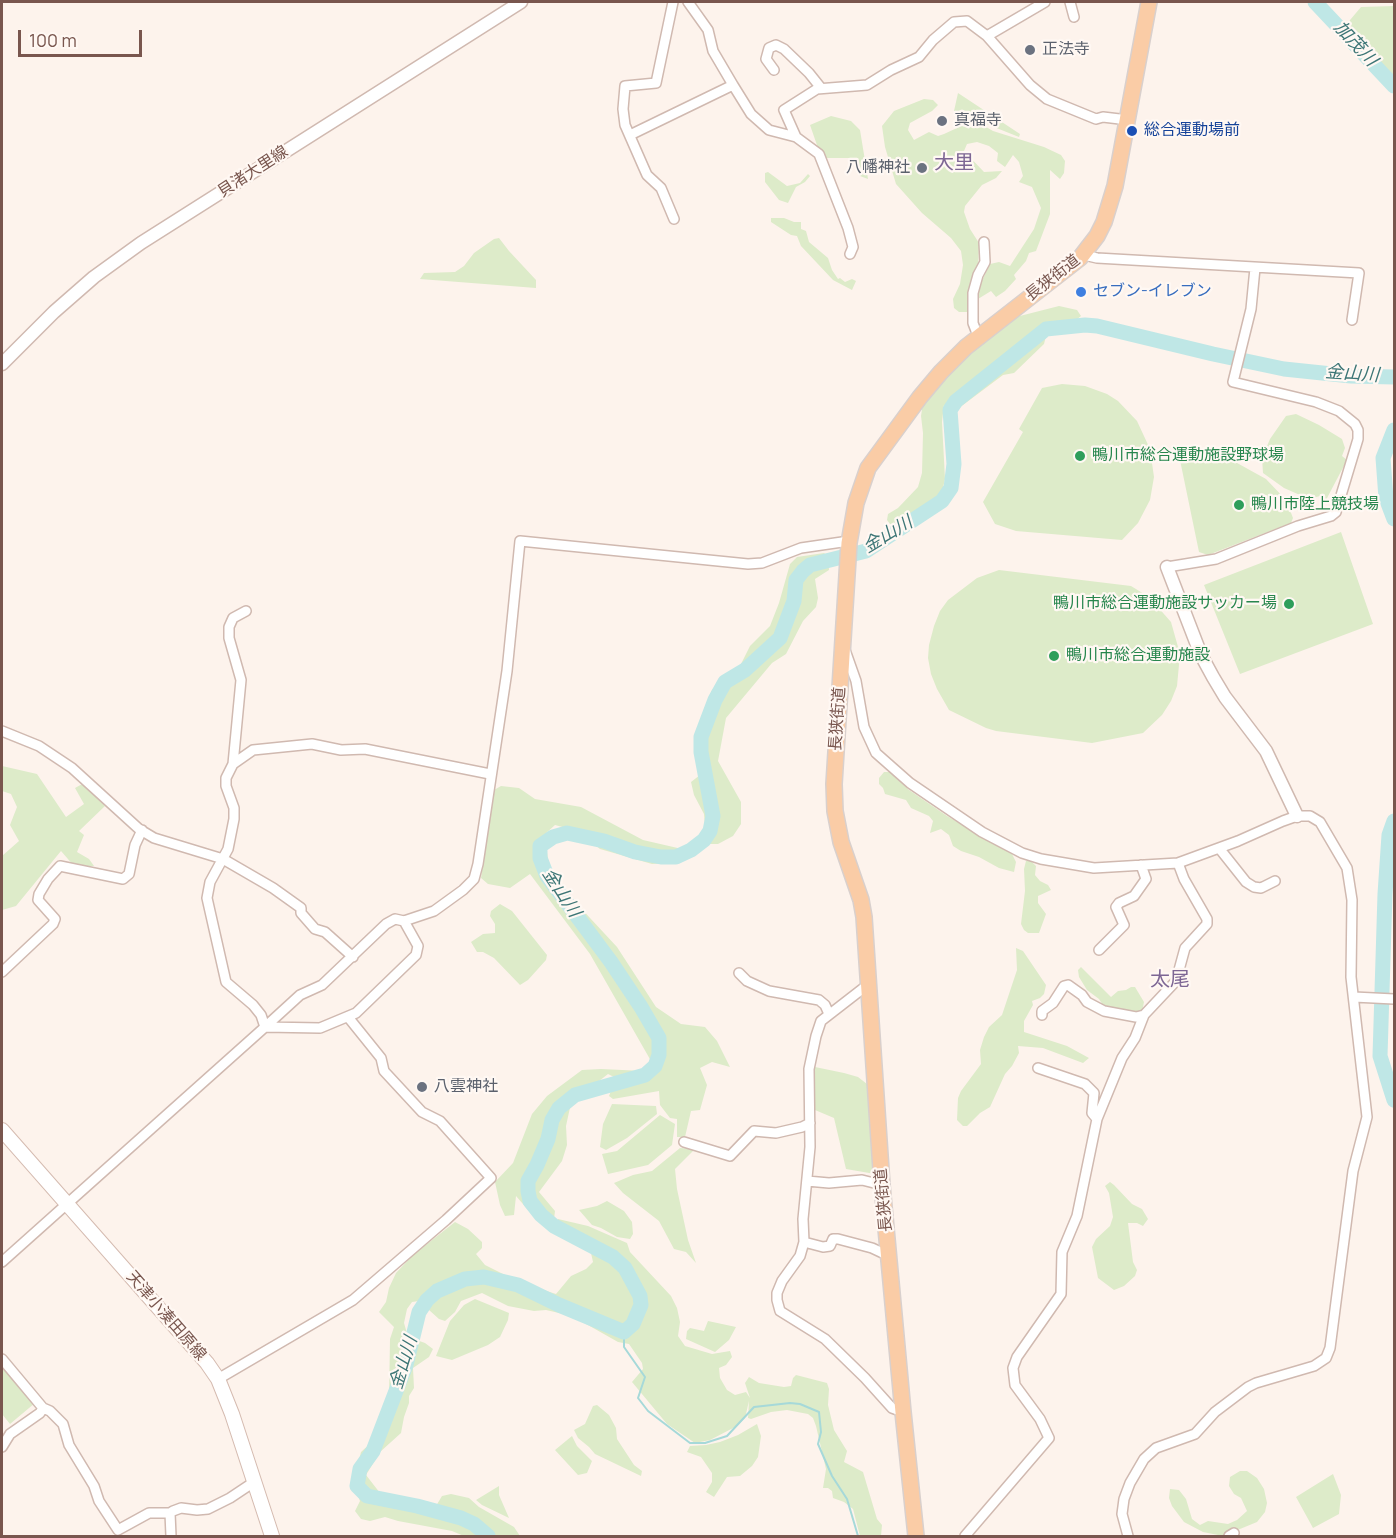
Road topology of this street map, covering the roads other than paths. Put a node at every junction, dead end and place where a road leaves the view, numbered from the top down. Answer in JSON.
{"nodes":[{"id":1,"x":521,"y":2,"type":"edge"},
{"id":2,"x":673,"y":2,"type":"edge"},
{"id":3,"x":688,"y":2,"type":"edge"},
{"id":4,"x":1045,"y":2,"type":"edge"},
{"id":5,"x":1070,"y":2,"type":"edge"},
{"id":6,"x":1149,"y":2,"type":"edge"},
{"id":7,"x":1074,"y":17,"type":"dead end"},
{"id":8,"x":987,"y":36,"type":"junction"},
{"id":9,"x":774,"y":70,"type":"dead end"},
{"id":10,"x":733,"y":85,"type":"junction"},
{"id":11,"x":821,"y":88,"type":"junction"},
{"id":12,"x":1128,"y":120,"type":"junction"},
{"id":13,"x":630,"y":135,"type":"junction"},
{"id":14,"x":796,"y":136,"type":"junction"},
{"id":15,"x":674,"y":219,"type":"dead end"},
{"id":16,"x":984,"y":242,"type":"dead end"},
{"id":17,"x":850,"y":254,"type":"dead end"},
{"id":18,"x":1084,"y":255,"type":"junction"},
{"id":19,"x":1255,"y":268,"type":"junction"},
{"id":20,"x":1352,"y":320,"type":"dead end"},
{"id":21,"x":978,"y":336,"type":"junction"},
{"id":22,"x":2,"y":364,"type":"edge"},
{"id":23,"x":849,"y":542,"type":"junction"},
{"id":24,"x":1167,"y":567,"type":"joint"},
{"id":25,"x":246,"y":611,"type":"dead end"},
{"id":26,"x":842,"y":645,"type":"junction"},
{"id":27,"x":2,"y":732,"type":"edge"},
{"id":28,"x":233,"y":764,"type":"junction"},
{"id":29,"x":490,"y":774,"type":"junction"},
{"id":30,"x":1297,"y":816,"type":"junction"},
{"id":31,"x":142,"y":831,"type":"junction"},
{"id":32,"x":1219,"y":848,"type":"junction"},
{"id":33,"x":223,"y":859,"type":"junction"},
{"id":34,"x":1178,"y":863,"type":"junction"},
{"id":35,"x":1141,"y":865,"type":"junction"},
{"id":36,"x":1275,"y":881,"type":"dead end"},
{"id":37,"x":404,"y":921,"type":"junction"},
{"id":38,"x":1099,"y":950,"type":"dead end"},
{"id":39,"x":353,"y":957,"type":"junction"},
{"id":40,"x":2,"y":972,"type":"edge"},
{"id":41,"x":739,"y":973,"type":"dead end"},
{"id":42,"x":870,"y":983,"type":"junction"},
{"id":43,"x":1354,"y":997,"type":"junction"},
{"id":44,"x":1395,"y":999,"type":"edge"},
{"id":45,"x":829,"y":1014,"type":"junction"},
{"id":46,"x":1042,"y":1015,"type":"dead end"},
{"id":47,"x":1144,"y":1015,"type":"junction"},
{"id":48,"x":348,"y":1017,"type":"junction"},
{"id":49,"x":265,"y":1026,"type":"junction"},
{"id":50,"x":1038,"y":1068,"type":"dead end"},
{"id":51,"x":1097,"y":1119,"type":"junction"},
{"id":52,"x":810,"y":1123,"type":"junction"},
{"id":53,"x":2,"y":1130,"type":"edge"},
{"id":54,"x":684,"y":1143,"type":"dead end"},
{"id":55,"x":807,"y":1181,"type":"junction"},
{"id":56,"x":882,"y":1185,"type":"junction"},
{"id":57,"x":68,"y":1204,"type":"junction"},
{"id":58,"x":804,"y":1242,"type":"junction"},
{"id":59,"x":889,"y":1256,"type":"junction"},
{"id":60,"x":2,"y":1262,"type":"edge"},
{"id":61,"x":2,"y":1359,"type":"edge"},
{"id":62,"x":218,"y":1379,"type":"junction"},
{"id":63,"x":43,"y":1408,"type":"junction"},
{"id":64,"x":903,"y":1412,"type":"junction"},
{"id":65,"x":2,"y":1447,"type":"edge"},
{"id":66,"x":254,"y":1482,"type":"junction"},
{"id":67,"x":170,"y":1513,"type":"junction"},
{"id":68,"x":171,"y":1536,"type":"edge"},
{"id":69,"x":272,"y":1536,"type":"edge"},
{"id":70,"x":916,"y":1536,"type":"edge"},
{"id":71,"x":965,"y":1536,"type":"edge"},
{"id":72,"x":1128,"y":1536,"type":"edge"}],
"edges":[{"from":1,"to":22,"type":"street","name":"貝渚大里線"},
{"from":2,"to":13,"type":"street"},
{"from":3,"to":10,"type":"street"},
{"from":4,"to":8,"type":"street"},
{"from":5,"to":7,"type":"street"},
{"from":6,"to":12,"type":"main road","name":"長狭街道"},
{"from":8,"to":11,"type":"street"},
{"from":8,"to":12,"type":"street"},
{"from":9,"to":11,"type":"street"},
{"from":10,"to":13,"type":"street"},
{"from":10,"to":14,"type":"street"},
{"from":11,"to":14,"type":"street"},
{"from":12,"to":18,"type":"main road","name":"長狭街道"},
{"from":13,"to":15,"type":"street"},
{"from":14,"to":17,"type":"street"},
{"from":16,"to":21,"type":"street"},
{"from":18,"to":19,"type":"street"},
{"from":18,"to":21,"type":"main road","name":"長狭街道"},
{"from":19,"to":20,"type":"street"},
{"from":19,"to":24,"type":"street"},
{"from":21,"to":23,"type":"main road","name":"長狭街道"},
{"from":23,"to":26,"type":"main road","name":"長狭街道"},
{"from":23,"to":29,"type":"street"},
{"from":24,"to":30,"type":"street"},
{"from":25,"to":28,"type":"street"},
{"from":26,"to":35,"type":"street"},
{"from":26,"to":42,"type":"main road","name":"長狭街道"},
{"from":27,"to":31,"type":"street"},
{"from":28,"to":29,"type":"street"},
{"from":28,"to":33,"type":"street"},
{"from":29,"to":37,"type":"street"},
{"from":30,"to":32,"type":"street"},
{"from":30,"to":43,"type":"street"},
{"from":31,"to":33,"type":"street"},
{"from":31,"to":40,"type":"street"},
{"from":32,"to":34,"type":"street"},
{"from":32,"to":36,"type":"street"},
{"from":33,"to":39,"type":"street"},
{"from":33,"to":49,"type":"street"},
{"from":34,"to":35,"type":"street"},
{"from":34,"to":47,"type":"street"},
{"from":35,"to":38,"type":"street"},
{"from":37,"to":39,"type":"street"},
{"from":37,"to":48,"type":"street"},
{"from":39,"to":49,"type":"street"},
{"from":41,"to":45,"type":"street"},
{"from":42,"to":45,"type":"street"},
{"from":42,"to":56,"type":"main road","name":"長狭街道"},
{"from":43,"to":44,"type":"street"},
{"from":43,"to":72,"type":"street"},
{"from":45,"to":52,"type":"street"},
{"from":46,"to":47,"type":"street"},
{"from":47,"to":51,"type":"street"},
{"from":48,"to":49,"type":"street"},
{"from":48,"to":62,"type":"street"},
{"from":49,"to":57,"type":"street"},
{"from":50,"to":51,"type":"street"},
{"from":51,"to":71,"type":"street"},
{"from":52,"to":54,"type":"street"},
{"from":52,"to":55,"type":"street"},
{"from":53,"to":57,"type":"main road","name":"天津小湊田原線"},
{"from":55,"to":56,"type":"street"},
{"from":55,"to":58,"type":"street"},
{"from":56,"to":59,"type":"main road","name":"長狭街道"},
{"from":57,"to":60,"type":"street"},
{"from":57,"to":62,"type":"main road","name":"天津小湊田原線"},
{"from":58,"to":59,"type":"street"},
{"from":58,"to":64,"type":"street"},
{"from":59,"to":64,"type":"main road","name":"長狭街道"},
{"from":61,"to":63,"type":"street"},
{"from":62,"to":66,"type":"main road","name":"天津小湊田原線"},
{"from":63,"to":65,"type":"street"},
{"from":63,"to":67,"type":"street"},
{"from":64,"to":70,"type":"main road","name":"長狭街道"},
{"from":66,"to":67,"type":"street"},
{"from":66,"to":69,"type":"main road","name":"天津小湊田原線"},
{"from":67,"to":68,"type":"street"}]}
